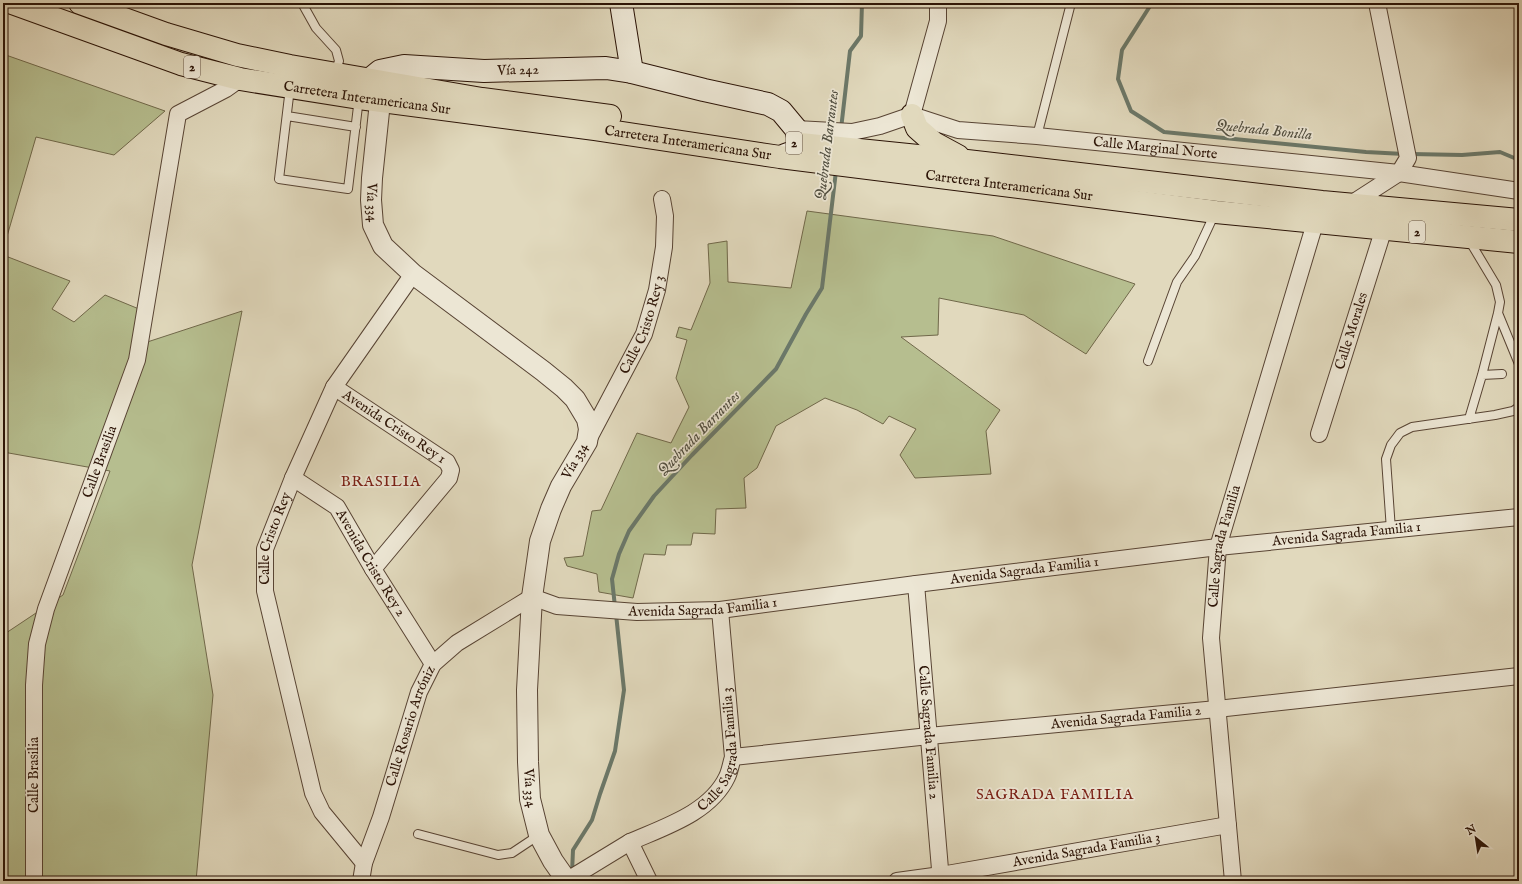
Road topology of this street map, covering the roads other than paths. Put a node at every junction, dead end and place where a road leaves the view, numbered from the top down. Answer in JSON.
{"nodes":[{"id":1,"x":12,"y":3,"type":"edge"},
{"id":2,"x":80,"y":3,"type":"edge"},
{"id":3,"x":302,"y":3,"type":"edge"},
{"id":4,"x":621,"y":3,"type":"edge"},
{"id":5,"x":938,"y":3,"type":"edge"},
{"id":6,"x":1071,"y":3,"type":"edge"},
{"id":7,"x":1377,"y":3,"type":"edge"},
{"id":8,"x":195,"y":68,"type":"junction"},
{"id":9,"x":632,"y":72,"type":"junction"},
{"id":10,"x":240,"y":79,"type":"junction"},
{"id":11,"x":359,"y":86,"type":"junction"},
{"id":12,"x":290,"y":87,"type":"junction"},
{"id":13,"x":912,"y":115,"type":"junction"},
{"id":14,"x":287,"y":116,"type":"junction"},
{"id":15,"x":356,"y":127,"type":"junction"},
{"id":16,"x":1037,"y":136,"type":"junction"},
{"id":17,"x":798,"y":137,"type":"junction"},
{"id":18,"x":780,"y":157,"type":"junction"},
{"id":19,"x":967,"y":161,"type":"junction"},
{"id":20,"x":1399,"y":173,"type":"junction"},
{"id":21,"x":1519,"y":191,"type":"edge"},
{"id":22,"x":662,"y":198,"type":"dead end"},
{"id":23,"x":1322,"y":202,"type":"junction"},
{"id":24,"x":1351,"y":204,"type":"junction"},
{"id":25,"x":1216,"y":212,"type":"junction"},
{"id":26,"x":1519,"y":220,"type":"edge"},
{"id":27,"x":1315,"y":222,"type":"junction"},
{"id":28,"x":1384,"y":228,"type":"junction"},
{"id":29,"x":1467,"y":237,"type":"junction"},
{"id":30,"x":1519,"y":242,"type":"edge"},
{"id":31,"x":413,"y":274,"type":"junction"},
{"id":32,"x":1498,"y":313,"type":"junction"},
{"id":33,"x":1148,"y":361,"type":"dead end"},
{"id":34,"x":1519,"y":364,"type":"edge"},
{"id":35,"x":1502,"y":374,"type":"dead end"},
{"id":36,"x":1482,"y":375,"type":"junction"},
{"id":37,"x":334,"y":387,"type":"junction"},
{"id":38,"x":1519,"y":407,"type":"edge"},
{"id":39,"x":1469,"y":419,"type":"junction"},
{"id":40,"x":1319,"y":434,"type":"dead end"},
{"id":41,"x":587,"y":442,"type":"junction"},
{"id":42,"x":293,"y":478,"type":"junction"},
{"id":43,"x":1519,"y":517,"type":"edge"},
{"id":44,"x":1391,"y":530,"type":"junction"},
{"id":45,"x":1218,"y":546,"type":"junction"},
{"id":46,"x":373,"y":569,"type":"junction"},
{"id":47,"x":916,"y":584,"type":"junction"},
{"id":48,"x":532,"y":597,"type":"junction"},
{"id":49,"x":720,"y":610,"type":"junction"},
{"id":50,"x":433,"y":664,"type":"junction"},
{"id":51,"x":1519,"y":676,"type":"edge"},
{"id":52,"x":1217,"y":709,"type":"junction"},
{"id":53,"x":929,"y":736,"type":"junction"},
{"id":54,"x":732,"y":756,"type":"junction"},
{"id":55,"x":1228,"y":825,"type":"junction"},
{"id":56,"x":418,"y":834,"type":"dead end"},
{"id":57,"x":539,"y":835,"type":"junction"},
{"id":58,"x":630,"y":842,"type":"junction"},
{"id":59,"x":364,"y":863,"type":"junction"},
{"id":60,"x":941,"y":878,"type":"edge"},
{"id":61,"x":34,"y":881,"type":"edge"},
{"id":62,"x":361,"y":881,"type":"edge"},
{"id":63,"x":566,"y":881,"type":"edge"},
{"id":64,"x":650,"y":881,"type":"edge"},
{"id":65,"x":897,"y":881,"type":"edge"},
{"id":66,"x":1233,"y":881,"type":"edge"}],
"edges":[{"from":1,"to":8,"type":"highway","name":"Carretera Interamericana Sur","number":"2"},
{"from":2,"to":11,"type":"highway","name":"Carretera Interamericana Sur","number":"2"},
{"from":3,"to":11,"type":"lane"},
{"from":4,"to":9,"type":"main road"},
{"from":5,"to":13,"type":"street"},
{"from":6,"to":16,"type":"lane"},
{"from":7,"to":20,"type":"street"},
{"from":8,"to":10,"type":"highway","name":"Carretera Interamericana Sur","number":"2"},
{"from":8,"to":11,"type":"highway"},
{"from":9,"to":11,"type":"main road","name":"Vía 242"},
{"from":9,"to":17,"type":"main road","name":"Vía 242"},
{"from":10,"to":12,"type":"highway","name":"Carretera Interamericana Sur","number":"2"},
{"from":10,"to":61,"type":"street","name":"Calle Brasilia"},
{"from":11,"to":12,"type":"highway","name":"Carretera Interamericana Sur","number":"2"},
{"from":11,"to":15,"type":"lane"},
{"from":11,"to":17,"type":"highway","name":"Carretera Interamericana Sur","number":"2"},
{"from":11,"to":18,"type":"highway","name":"Carretera Interamericana Sur","number":"2"},
{"from":11,"to":31,"type":"street","name":"Vía 334"},
{"from":12,"to":14,"type":"lane"},
{"from":13,"to":16,"type":"street","name":"Calle Marginal Norte"},
{"from":13,"to":17,"type":"street"},
{"from":13,"to":19,"type":"highway"},
{"from":14,"to":15,"type":"lane"},
{"from":14,"to":15,"type":"lane"},
{"from":16,"to":20,"type":"street","name":"Calle Marginal Norte"},
{"from":17,"to":18,"type":"main road"},
{"from":17,"to":19,"type":"highway","name":"Carretera Interamericana Sur","number":"2"},
{"from":18,"to":25,"type":"highway","name":"Carretera Interamericana Sur","number":"2"},
{"from":19,"to":23,"type":"highway","name":"Carretera Interamericana Sur","number":"2"},
{"from":20,"to":21,"type":"street","name":"Calle Marginal Norte"},
{"from":20,"to":24,"type":"street"},
{"from":22,"to":41,"type":"street","name":"Calle Cristo Rey 3"},
{"from":23,"to":24,"type":"highway","name":"Carretera Interamericana Sur","number":"2"},
{"from":23,"to":27,"type":"street","name":"Calle Sagrada Familia"},
{"from":24,"to":26,"type":"highway","name":"Carretera Interamericana Sur","number":"2"},
{"from":25,"to":27,"type":"highway","name":"Carretera Interamericana Sur","number":"2"},
{"from":25,"to":33,"type":"lane"},
{"from":27,"to":28,"type":"highway","name":"Carretera Interamericana Sur","number":"2"},
{"from":27,"to":45,"type":"street","name":"Calle Sagrada Familia"},
{"from":28,"to":29,"type":"highway","name":"Carretera Interamericana Sur","number":"2"},
{"from":28,"to":40,"type":"street","name":"Calle Morales"},
{"from":29,"to":30,"type":"highway","name":"Carretera Interamericana Sur","number":"2"},
{"from":29,"to":32,"type":"lane"},
{"from":31,"to":37,"type":"street","name":"Calle Cristo Rey"},
{"from":31,"to":41,"type":"street","name":"Vía 334"},
{"from":32,"to":34,"type":"lane"},
{"from":32,"to":36,"type":"lane"},
{"from":35,"to":36,"type":"lane"},
{"from":36,"to":39,"type":"lane"},
{"from":37,"to":42,"type":"street","name":"Calle Cristo Rey"},
{"from":37,"to":46,"type":"street","name":"Avenida Cristo Rey 1"},
{"from":38,"to":39,"type":"lane"},
{"from":39,"to":44,"type":"lane"},
{"from":41,"to":48,"type":"street","name":"Vía 334"},
{"from":42,"to":46,"type":"street","name":"Avenida Cristo Rey 2"},
{"from":42,"to":59,"type":"street","name":"Calle Cristo Rey"},
{"from":43,"to":44,"type":"street","name":"Avenida Sagrada Familia 1"},
{"from":44,"to":45,"type":"street","name":"Avenida Sagrada Familia 1"},
{"from":45,"to":47,"type":"street","name":"Avenida Sagrada Familia 1"},
{"from":45,"to":52,"type":"street","name":"Calle Sagrada Familia"},
{"from":46,"to":50,"type":"street","name":"Avenida Cristo Rey 2"},
{"from":47,"to":49,"type":"street","name":"Avenida Sagrada Familia 1"},
{"from":47,"to":53,"type":"street","name":"Calle Sagrada Familia 2"},
{"from":48,"to":49,"type":"street","name":"Avenida Sagrada Familia 1"},
{"from":48,"to":50,"type":"street","name":"Calle Rosario Arróniz"},
{"from":48,"to":57,"type":"street","name":"Vía 334"},
{"from":49,"to":54,"type":"street","name":"Calle Sagrada Familia 3"},
{"from":50,"to":59,"type":"street","name":"Calle Rosario Arróniz"},
{"from":51,"to":52,"type":"street","name":"Avenida Sagrada Familia 2"},
{"from":52,"to":53,"type":"street","name":"Avenida Sagrada Familia 2"},
{"from":52,"to":55,"type":"street","name":"Calle Sagrada Familia"},
{"from":53,"to":54,"type":"street","name":"Avenida Sagrada Familia 2"},
{"from":53,"to":60,"type":"street","name":"Calle Sagrada Familia 2"},
{"from":54,"to":58,"type":"street","name":"Calle Sagrada Familia 3"},
{"from":55,"to":60,"type":"street","name":"Avenida Sagrada Familia 3"},
{"from":55,"to":66,"type":"street","name":"Calle Sagrada Familia"},
{"from":56,"to":57,"type":"lane"},
{"from":57,"to":63,"type":"street","name":"Vía 334"},
{"from":58,"to":63,"type":"street","name":"Calle Sagrada Familia 3"},
{"from":58,"to":64,"type":"street"},
{"from":59,"to":62,"type":"street","name":"Calle Rosario Arróniz"},
{"from":60,"to":65,"type":"street","name":"Avenida Sagrada Familia 3"}]}
